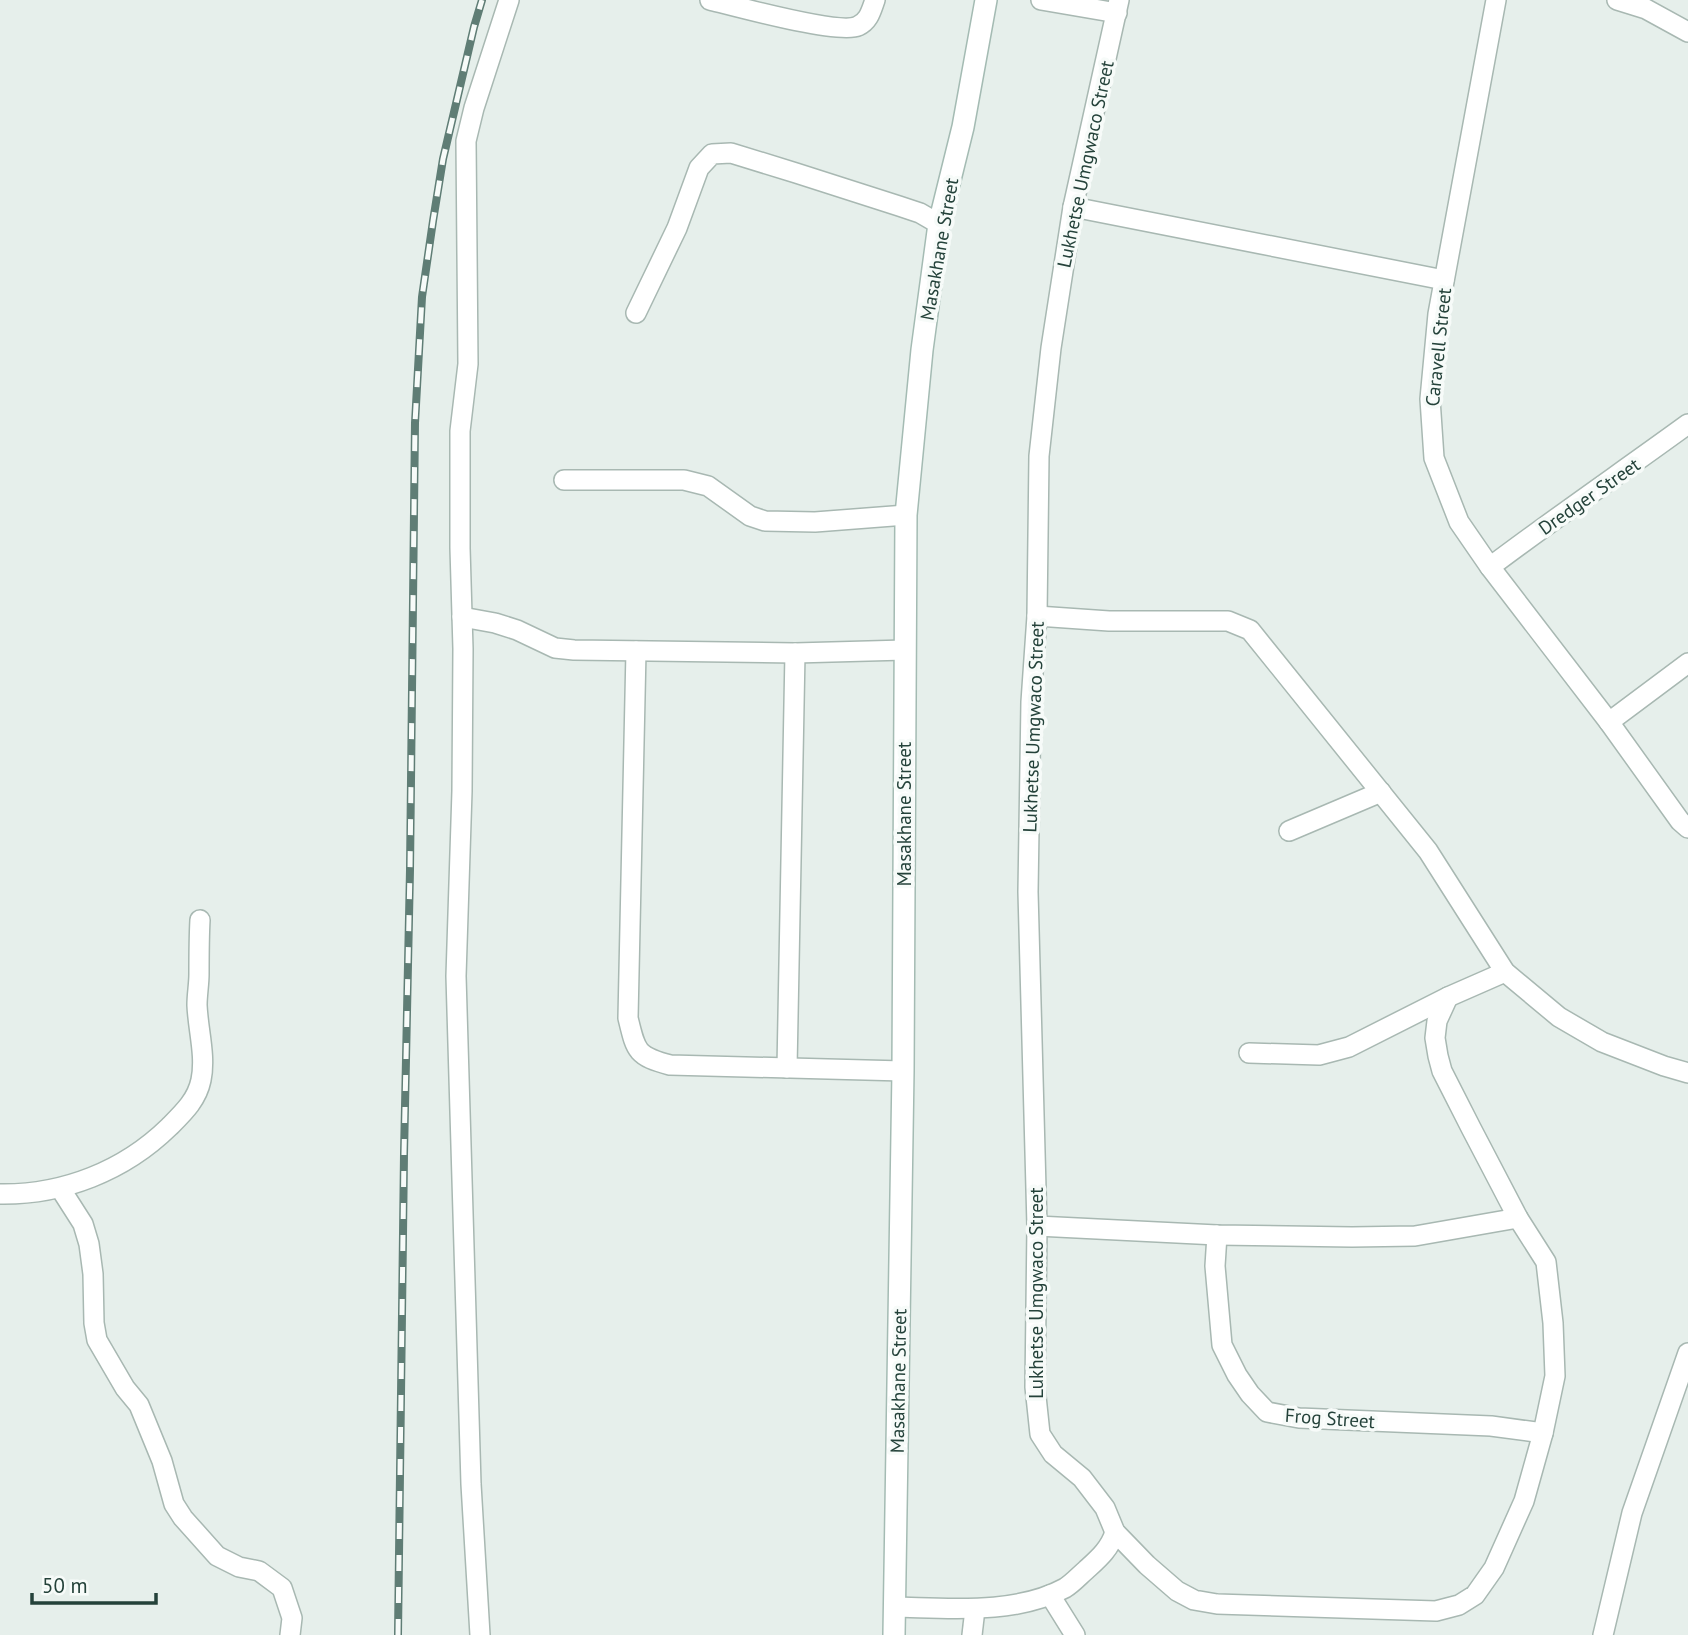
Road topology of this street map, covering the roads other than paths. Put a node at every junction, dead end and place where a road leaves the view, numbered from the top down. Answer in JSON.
{"nodes":[{"id":1,"x":509,"y":0,"type":"edge"},
{"id":2,"x":710,"y":0,"type":"edge"},
{"id":3,"x":875,"y":0,"type":"edge"},
{"id":4,"x":986,"y":0,"type":"edge"},
{"id":5,"x":1041,"y":0,"type":"edge"},
{"id":6,"x":1496,"y":0,"type":"edge"},
{"id":7,"x":1617,"y":0,"type":"edge"},
{"id":8,"x":1118,"y":7,"type":"edge"},
{"id":9,"x":1688,"y":32,"type":"edge"},
{"id":10,"x":1073,"y":207,"type":"junction"},
{"id":11,"x":939,"y":224,"type":"junction"},
{"id":12,"x":1444,"y":280,"type":"junction"},
{"id":13,"x":636,"y":313,"type":"dead end"},
{"id":14,"x":1688,"y":424,"type":"edge"},
{"id":15,"x":564,"y":480,"type":"dead end"},
{"id":16,"x":906,"y":515,"type":"junction"},
{"id":17,"x":1490,"y":567,"type":"junction"},
{"id":18,"x":1037,"y":616,"type":"junction"},
{"id":19,"x":462,"y":617,"type":"junction"},
{"id":20,"x":905,"y":650,"type":"junction"},
{"id":21,"x":636,"y":651,"type":"junction"},
{"id":22,"x":795,"y":653,"type":"junction"},
{"id":23,"x":1688,"y":663,"type":"edge"},
{"id":24,"x":1609,"y":722,"type":"junction"},
{"id":25,"x":1381,"y":792,"type":"junction"},
{"id":26,"x":1688,"y":828,"type":"edge"},
{"id":27,"x":1289,"y":831,"type":"dead end"},
{"id":28,"x":200,"y":920,"type":"dead end"},
{"id":29,"x":1505,"y":972,"type":"junction"},
{"id":30,"x":1448,"y":996,"type":"junction"},
{"id":31,"x":1249,"y":1053,"type":"dead end"},
{"id":32,"x":787,"y":1068,"type":"junction"},
{"id":33,"x":903,"y":1071,"type":"junction"},
{"id":34,"x":1688,"y":1073,"type":"edge"},
{"id":35,"x":60,"y":1188,"type":"junction"},
{"id":36,"x":0,"y":1194,"type":"edge"},
{"id":37,"x":1518,"y":1218,"type":"junction"},
{"id":38,"x":1037,"y":1226,"type":"junction"},
{"id":39,"x":1217,"y":1235,"type":"junction"},
{"id":40,"x":1688,"y":1353,"type":"edge"},
{"id":41,"x":1543,"y":1433,"type":"junction"},
{"id":42,"x":1115,"y":1532,"type":"junction"},
{"id":43,"x":1050,"y":1595,"type":"junction"},
{"id":44,"x":894,"y":1608,"type":"junction"},
{"id":45,"x":975,"y":1609,"type":"junction"},
{"id":46,"x":1602,"y":1634,"type":"edge"},
{"id":47,"x":290,"y":1635,"type":"edge"},
{"id":48,"x":480,"y":1635,"type":"edge"},
{"id":49,"x":894,"y":1635,"type":"edge"},
{"id":50,"x":972,"y":1635,"type":"edge"},
{"id":51,"x":1075,"y":1635,"type":"edge"}],
"edges":[{"from":1,"to":19,"type":"street"},
{"from":2,"to":3,"type":"street"},
{"from":4,"to":11,"type":"street","name":"Masakhane Street"},
{"from":5,"to":8,"type":"street"},
{"from":6,"to":12,"type":"street","name":"Caravell Street"},
{"from":7,"to":9,"type":"street"},
{"from":8,"to":10,"type":"street","name":"Lukhetse Umgwaco Street"},
{"from":10,"to":12,"type":"street"},
{"from":10,"to":18,"type":"street","name":"Lukhetse Umgwaco Street"},
{"from":11,"to":13,"type":"street"},
{"from":11,"to":16,"type":"street","name":"Masakhane Street"},
{"from":12,"to":17,"type":"street","name":"Caravell Street"},
{"from":14,"to":17,"type":"street","name":"Dredger Street"},
{"from":15,"to":16,"type":"street"},
{"from":16,"to":20,"type":"street","name":"Masakhane Street"},
{"from":17,"to":24,"type":"street","name":"Caravell Street"},
{"from":18,"to":25,"type":"street"},
{"from":18,"to":38,"type":"street","name":"Lukhetse Umgwaco Street"},
{"from":19,"to":21,"type":"street"},
{"from":19,"to":48,"type":"street"},
{"from":20,"to":22,"type":"street"},
{"from":20,"to":33,"type":"street","name":"Masakhane Street"},
{"from":21,"to":22,"type":"street"},
{"from":21,"to":32,"type":"street"},
{"from":22,"to":32,"type":"street"},
{"from":23,"to":24,"type":"street"},
{"from":24,"to":26,"type":"street","name":"Caravell Street"},
{"from":25,"to":27,"type":"street"},
{"from":25,"to":29,"type":"street"},
{"from":28,"to":35,"type":"street"},
{"from":29,"to":30,"type":"street"},
{"from":29,"to":34,"type":"street"},
{"from":30,"to":31,"type":"street"},
{"from":30,"to":37,"type":"street","name":"Lukhetse Umgwaco Street"},
{"from":32,"to":33,"type":"street"},
{"from":33,"to":44,"type":"street","name":"Masakhane Street"},
{"from":35,"to":36,"type":"street"},
{"from":35,"to":47,"type":"street"},
{"from":37,"to":39,"type":"street"},
{"from":37,"to":41,"type":"street","name":"Lukhetse Umgwaco Street"},
{"from":38,"to":39,"type":"street"},
{"from":38,"to":42,"type":"street","name":"Lukhetse Umgwaco Street"},
{"from":39,"to":41,"type":"street","name":"Frog Street"},
{"from":40,"to":46,"type":"street"},
{"from":41,"to":42,"type":"street","name":"Lukhetse Umgwaco Street"},
{"from":42,"to":43,"type":"street"},
{"from":43,"to":45,"type":"street"},
{"from":43,"to":51,"type":"street"},
{"from":44,"to":45,"type":"street"},
{"from":44,"to":49,"type":"street","name":"Masakhane Street"},
{"from":45,"to":50,"type":"street"}]}
